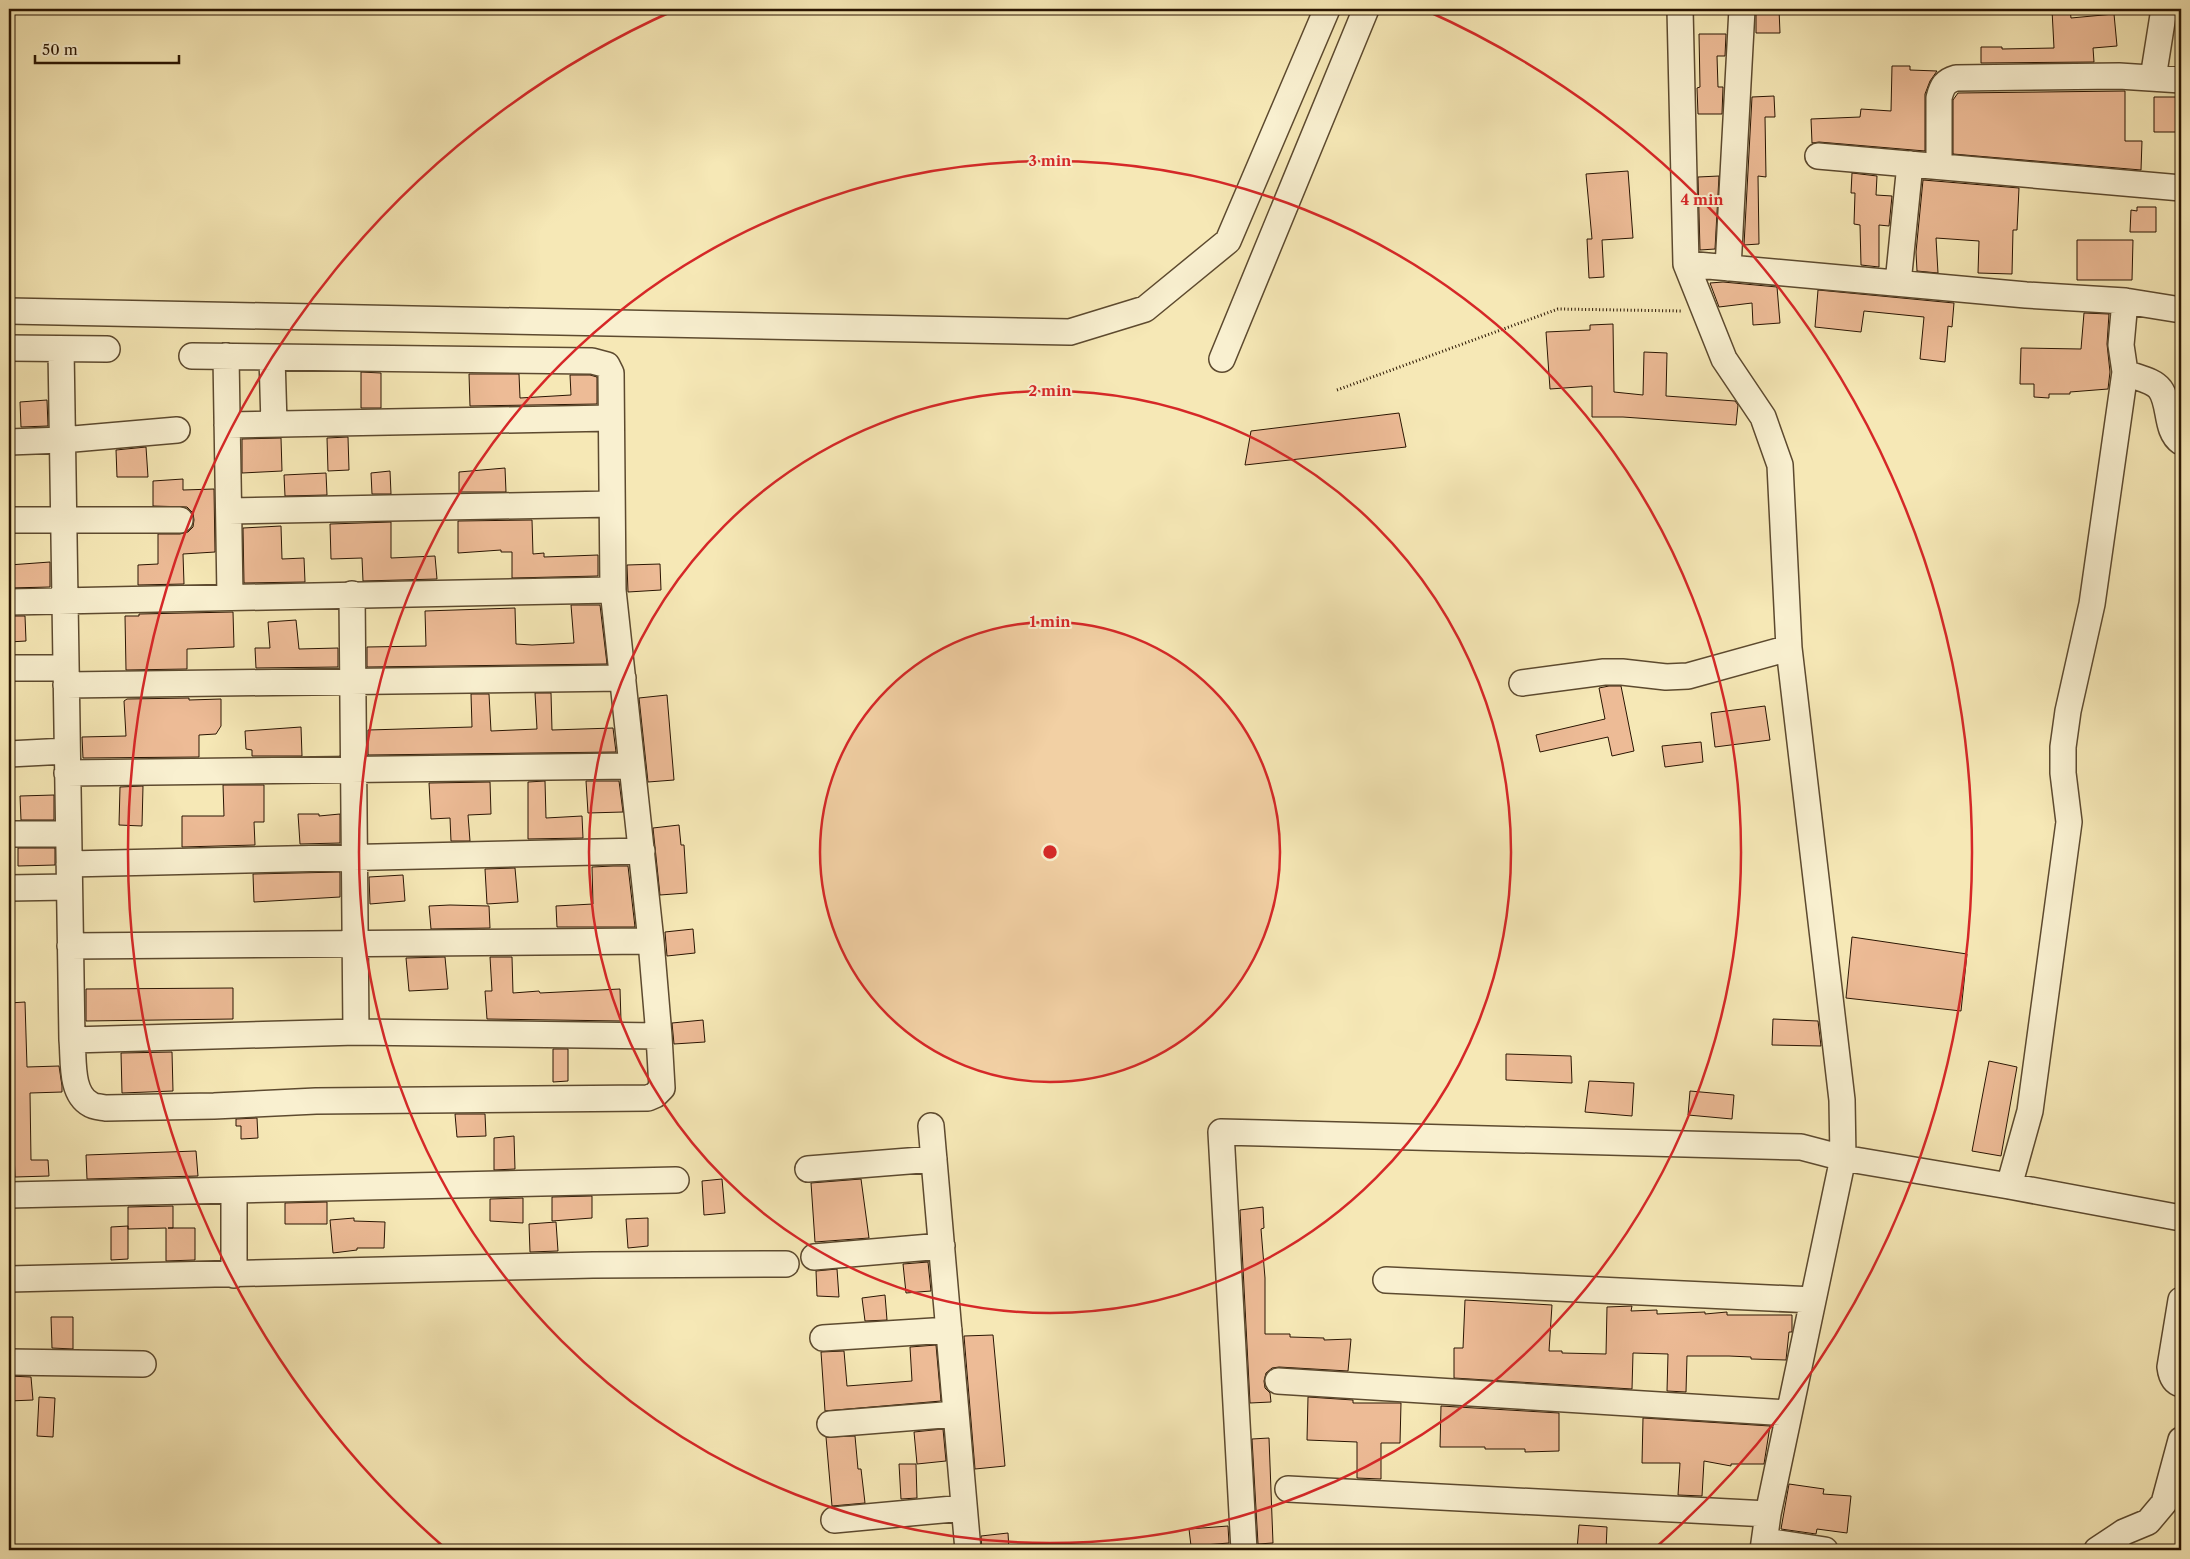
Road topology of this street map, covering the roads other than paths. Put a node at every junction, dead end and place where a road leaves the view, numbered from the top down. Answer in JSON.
{"nodes":[{"id":1,"x":1327,"y":9,"type":"edge"},
{"id":2,"x":1366,"y":9,"type":"edge"},
{"id":3,"x":1680,"y":9,"type":"edge"},
{"id":4,"x":1742,"y":9,"type":"edge"},
{"id":5,"x":2164,"y":9,"type":"edge"},
{"id":6,"x":2153,"y":78,"type":"junction"},
{"id":7,"x":2181,"y":80,"type":"edge"},
{"id":8,"x":1818,"y":156,"type":"dead end"},
{"id":9,"x":1910,"y":164,"type":"junction"},
{"id":10,"x":1939,"y":166,"type":"junction"},
{"id":11,"x":2181,"y":188,"type":"edge"},
{"id":12,"x":1686,"y":264,"type":"junction"},
{"id":13,"x":1728,"y":268,"type":"junction"},
{"id":14,"x":1898,"y":283,"type":"junction"},
{"id":15,"x":2125,"y":301,"type":"junction"},
{"id":16,"x":2181,"y":310,"type":"edge"},
{"id":17,"x":9,"y":311,"type":"edge"},
{"id":18,"x":9,"y":348,"type":"edge"},
{"id":19,"x":60,"y":349,"type":"junction"},
{"id":20,"x":107,"y":349,"type":"dead end"},
{"id":21,"x":192,"y":356,"type":"dead end"},
{"id":22,"x":226,"y":356,"type":"junction"},
{"id":23,"x":272,"y":357,"type":"junction"},
{"id":24,"x":1222,"y":359,"type":"dead end"},
{"id":25,"x":2125,"y":372,"type":"junction"},
{"id":26,"x":611,"y":418,"type":"junction"},
{"id":27,"x":274,"y":424,"type":"junction"},
{"id":28,"x":227,"y":425,"type":"junction"},
{"id":29,"x":177,"y":430,"type":"dead end"},
{"id":30,"x":62,"y":440,"type":"junction"},
{"id":31,"x":9,"y":442,"type":"edge"},
{"id":32,"x":2181,"y":442,"type":"edge"},
{"id":33,"x":612,"y":504,"type":"junction"},
{"id":34,"x":229,"y":511,"type":"junction"},
{"id":35,"x":9,"y":520,"type":"edge"},
{"id":36,"x":63,"y":520,"type":"junction"},
{"id":37,"x":180,"y":520,"type":"dead end"},
{"id":38,"x":613,"y":590,"type":"junction"},
{"id":39,"x":352,"y":594,"type":"junction"},
{"id":40,"x":230,"y":596,"type":"junction"},
{"id":41,"x":64,"y":601,"type":"junction"},
{"id":42,"x":9,"y":602,"type":"edge"},
{"id":43,"x":1789,"y":648,"type":"junction"},
{"id":44,"x":9,"y":668,"type":"edge"},
{"id":45,"x":66,"y":676,"type":"junction"},
{"id":46,"x":623,"y":678,"type":"junction"},
{"id":47,"x":352,"y":682,"type":"junction"},
{"id":48,"x":1522,"y":683,"type":"dead end"},
{"id":49,"x":9,"y":754,"type":"edge"},
{"id":50,"x":67,"y":762,"type":"junction"},
{"id":51,"x":632,"y":766,"type":"junction"},
{"id":52,"x":353,"y":770,"type":"junction"},
{"id":53,"x":9,"y":834,"type":"edge"},
{"id":54,"x":68,"y":834,"type":"junction"},
{"id":55,"x":642,"y":851,"type":"junction"},
{"id":56,"x":354,"y":858,"type":"junction"},
{"id":57,"x":69,"y":875,"type":"junction"},
{"id":58,"x":9,"y":888,"type":"edge"},
{"id":59,"x":651,"y":941,"type":"junction"},
{"id":60,"x":355,"y":944,"type":"junction"},
{"id":61,"x":70,"y":946,"type":"junction"},
{"id":62,"x":356,"y":1032,"type":"junction"},
{"id":63,"x":659,"y":1036,"type":"junction"},
{"id":64,"x":72,"y":1040,"type":"junction"},
{"id":65,"x":931,"y":1126,"type":"dead end"},
{"id":66,"x":934,"y":1158,"type":"junction"},
{"id":67,"x":1843,"y":1158,"type":"junction"},
{"id":68,"x":808,"y":1169,"type":"dead end"},
{"id":69,"x":676,"y":1180,"type":"dead end"},
{"id":70,"x":2010,"y":1186,"type":"junction"},
{"id":71,"x":234,"y":1190,"type":"junction"},
{"id":72,"x":9,"y":1195,"type":"edge"},
{"id":73,"x":2181,"y":1218,"type":"edge"},
{"id":74,"x":942,"y":1246,"type":"junction"},
{"id":75,"x":814,"y":1257,"type":"dead end"},
{"id":76,"x":786,"y":1264,"type":"dead end"},
{"id":77,"x":234,"y":1275,"type":"junction"},
{"id":78,"x":9,"y":1279,"type":"edge"},
{"id":79,"x":1386,"y":1280,"type":"dead end"},
{"id":80,"x":1813,"y":1300,"type":"junction"},
{"id":81,"x":2181,"y":1300,"type":"edge"},
{"id":82,"x":949,"y":1330,"type":"junction"},
{"id":83,"x":823,"y":1338,"type":"dead end"},
{"id":84,"x":9,"y":1362,"type":"edge"},
{"id":85,"x":143,"y":1364,"type":"dead end"},
{"id":86,"x":1278,"y":1381,"type":"dead end"},
{"id":87,"x":2181,"y":1384,"type":"edge"},
{"id":88,"x":1789,"y":1413,"type":"junction"},
{"id":89,"x":956,"y":1414,"type":"junction"},
{"id":90,"x":830,"y":1424,"type":"dead end"},
{"id":91,"x":2181,"y":1440,"type":"edge"},
{"id":92,"x":1288,"y":1489,"type":"dead end"},
{"id":93,"x":964,"y":1508,"type":"junction"},
{"id":94,"x":1768,"y":1514,"type":"junction"},
{"id":95,"x":834,"y":1520,"type":"dead end"},
{"id":96,"x":1764,"y":1546,"type":"edge"},
{"id":97,"x":968,"y":1550,"type":"edge"},
{"id":98,"x":1244,"y":1550,"type":"edge"},
{"id":99,"x":1826,"y":1550,"type":"edge"},
{"id":100,"x":2097,"y":1550,"type":"edge"}],
"edges":[{"from":1,"to":17,"type":"street"},
{"from":2,"to":24,"type":"street"},
{"from":3,"to":12,"type":"street"},
{"from":4,"to":13,"type":"street"},
{"from":5,"to":6,"type":"street"},
{"from":6,"to":7,"type":"street"},
{"from":6,"to":10,"type":"street"},
{"from":8,"to":9,"type":"street"},
{"from":9,"to":10,"type":"street"},
{"from":9,"to":14,"type":"street"},
{"from":10,"to":11,"type":"street"},
{"from":12,"to":13,"type":"street"},
{"from":12,"to":43,"type":"street"},
{"from":13,"to":14,"type":"street"},
{"from":14,"to":15,"type":"street"},
{"from":15,"to":16,"type":"street"},
{"from":15,"to":25,"type":"street"},
{"from":18,"to":19,"type":"street"},
{"from":19,"to":20,"type":"street"},
{"from":19,"to":30,"type":"street"},
{"from":21,"to":22,"type":"street"},
{"from":22,"to":23,"type":"street"},
{"from":22,"to":28,"type":"street"},
{"from":23,"to":26,"type":"street"},
{"from":23,"to":27,"type":"street"},
{"from":25,"to":32,"type":"street"},
{"from":25,"to":70,"type":"street"},
{"from":26,"to":27,"type":"street"},
{"from":26,"to":33,"type":"street"},
{"from":27,"to":28,"type":"street"},
{"from":28,"to":34,"type":"street"},
{"from":29,"to":30,"type":"street"},
{"from":30,"to":31,"type":"street"},
{"from":30,"to":36,"type":"street"},
{"from":33,"to":34,"type":"street"},
{"from":33,"to":38,"type":"street"},
{"from":34,"to":40,"type":"street"},
{"from":35,"to":36,"type":"street"},
{"from":36,"to":37,"type":"street"},
{"from":36,"to":41,"type":"street"},
{"from":38,"to":39,"type":"street"},
{"from":38,"to":46,"type":"street"},
{"from":39,"to":40,"type":"street"},
{"from":39,"to":47,"type":"street"},
{"from":40,"to":41,"type":"street"},
{"from":41,"to":42,"type":"street"},
{"from":41,"to":45,"type":"street"},
{"from":43,"to":48,"type":"street"},
{"from":43,"to":67,"type":"street"},
{"from":44,"to":45,"type":"street"},
{"from":45,"to":47,"type":"street"},
{"from":45,"to":50,"type":"street"},
{"from":46,"to":47,"type":"street"},
{"from":46,"to":51,"type":"street"},
{"from":47,"to":52,"type":"street"},
{"from":49,"to":50,"type":"street"},
{"from":50,"to":52,"type":"street"},
{"from":50,"to":54,"type":"street"},
{"from":51,"to":52,"type":"street"},
{"from":51,"to":55,"type":"street"},
{"from":52,"to":56,"type":"street"},
{"from":53,"to":54,"type":"street"},
{"from":54,"to":57,"type":"street"},
{"from":55,"to":56,"type":"street"},
{"from":55,"to":59,"type":"street"},
{"from":56,"to":57,"type":"street"},
{"from":56,"to":60,"type":"street"},
{"from":57,"to":58,"type":"street"},
{"from":57,"to":61,"type":"street"},
{"from":59,"to":60,"type":"street"},
{"from":59,"to":63,"type":"street"},
{"from":60,"to":61,"type":"street"},
{"from":60,"to":62,"type":"street"},
{"from":61,"to":64,"type":"street"},
{"from":62,"to":63,"type":"street"},
{"from":62,"to":64,"type":"street"},
{"from":63,"to":64,"type":"street"},
{"from":65,"to":66,"type":"street"},
{"from":66,"to":68,"type":"street"},
{"from":66,"to":74,"type":"street"},
{"from":67,"to":70,"type":"street"},
{"from":67,"to":80,"type":"street"},
{"from":67,"to":98,"type":"street"},
{"from":69,"to":71,"type":"street"},
{"from":70,"to":73,"type":"street"},
{"from":71,"to":72,"type":"street"},
{"from":71,"to":77,"type":"street"},
{"from":74,"to":75,"type":"street"},
{"from":74,"to":82,"type":"street"},
{"from":76,"to":77,"type":"street"},
{"from":77,"to":78,"type":"street"},
{"from":79,"to":80,"type":"street"},
{"from":80,"to":88,"type":"street"},
{"from":81,"to":87,"type":"street"},
{"from":82,"to":83,"type":"street"},
{"from":82,"to":89,"type":"street"},
{"from":84,"to":85,"type":"street"},
{"from":86,"to":88,"type":"street"},
{"from":88,"to":94,"type":"street"},
{"from":89,"to":90,"type":"street"},
{"from":89,"to":93,"type":"street"},
{"from":91,"to":100,"type":"street"},
{"from":92,"to":94,"type":"street"},
{"from":93,"to":95,"type":"street"},
{"from":93,"to":97,"type":"street"},
{"from":94,"to":96,"type":"street"},
{"from":96,"to":99,"type":"street"}]}
